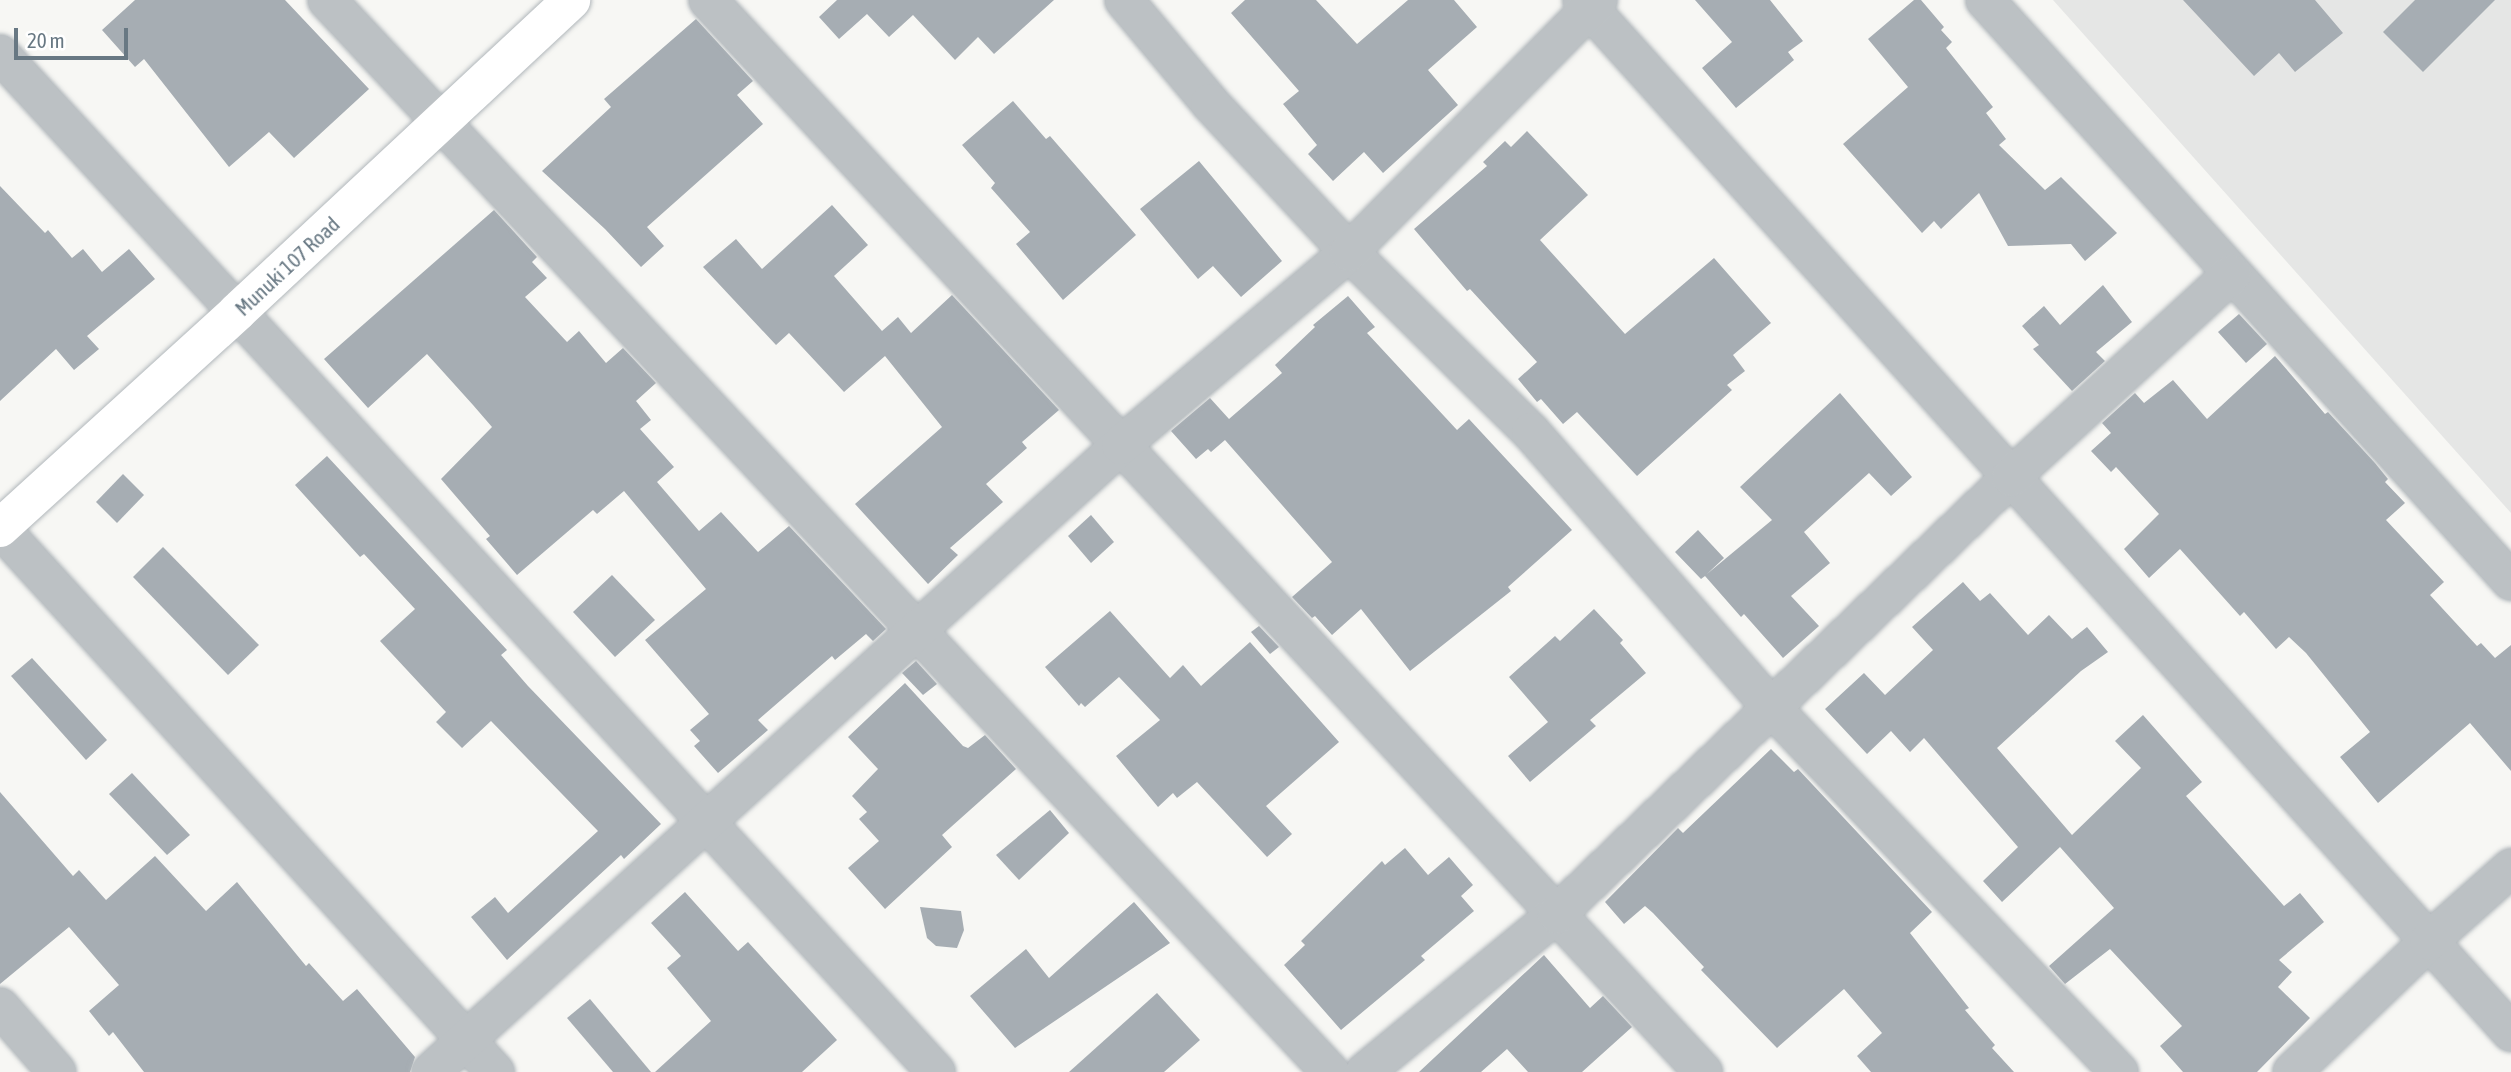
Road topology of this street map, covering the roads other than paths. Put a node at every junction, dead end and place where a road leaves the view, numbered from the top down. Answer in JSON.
{"nodes":[{"id":1,"x":327,"y":0,"type":"edge"},
{"id":2,"x":571,"y":0,"type":"edge"},
{"id":3,"x":708,"y":0,"type":"edge"},
{"id":4,"x":1124,"y":0,"type":"edge"},
{"id":5,"x":1985,"y":0,"type":"edge"},
{"id":6,"x":1590,"y":3,"type":"edge"},
{"id":7,"x":0,"y":54,"type":"edge"},
{"id":8,"x":440,"y":121,"type":"junction"},
{"id":9,"x":1349,"y":252,"type":"junction"},
{"id":10,"x":2231,"y":275,"type":"junction"},
{"id":11,"x":237,"y":312,"type":"junction"},
{"id":12,"x":1122,"y":445,"type":"junction"},
{"id":13,"x":2011,"y":477,"type":"junction"},
{"id":14,"x":0,"y":528,"type":"edge"},
{"id":15,"x":2511,"y":581,"type":"edge"},
{"id":16,"x":919,"y":633,"type":"junction"},
{"id":17,"x":1772,"y":708,"type":"junction"},
{"id":18,"x":705,"y":821,"type":"junction"},
{"id":19,"x":2511,"y":868,"type":"edge"},
{"id":20,"x":1556,"y":914,"type":"junction"},
{"id":21,"x":2429,"y":941,"type":"junction"},
{"id":22,"x":0,"y":1007,"type":"edge"},
{"id":23,"x":2511,"y":1032,"type":"edge"},
{"id":24,"x":465,"y":1041,"type":"junction"},
{"id":25,"x":57,"y":1072,"type":"edge"},
{"id":26,"x":431,"y":1072,"type":"edge"},
{"id":27,"x":495,"y":1072,"type":"edge"},
{"id":28,"x":936,"y":1072,"type":"edge"},
{"id":29,"x":1330,"y":1072,"type":"edge"},
{"id":30,"x":1365,"y":1072,"type":"edge"},
{"id":31,"x":1703,"y":1072,"type":"edge"},
{"id":32,"x":2119,"y":1072,"type":"edge"},
{"id":33,"x":2292,"y":1072,"type":"edge"}],
"edges":[{"from":1,"to":8,"type":"street"},
{"from":2,"to":8,"type":"street","name":"Munuki 107 Road"},
{"from":3,"to":12,"type":"street"},
{"from":4,"to":9,"type":"street"},
{"from":5,"to":10,"type":"street"},
{"from":6,"to":9,"type":"street"},
{"from":6,"to":13,"type":"street"},
{"from":7,"to":11,"type":"street"},
{"from":8,"to":11,"type":"street","name":"Munuki 107 Road"},
{"from":8,"to":16,"type":"street"},
{"from":9,"to":12,"type":"street"},
{"from":9,"to":17,"type":"street"},
{"from":10,"to":13,"type":"street"},
{"from":10,"to":15,"type":"street"},
{"from":11,"to":14,"type":"street","name":"Munuki 107 Road"},
{"from":11,"to":18,"type":"street"},
{"from":12,"to":16,"type":"street"},
{"from":12,"to":20,"type":"street"},
{"from":13,"to":17,"type":"street"},
{"from":13,"to":21,"type":"street"},
{"from":14,"to":24,"type":"street"},
{"from":16,"to":18,"type":"street"},
{"from":16,"to":29,"type":"street"},
{"from":17,"to":20,"type":"street"},
{"from":17,"to":32,"type":"street"},
{"from":18,"to":24,"type":"street"},
{"from":18,"to":28,"type":"street"},
{"from":19,"to":21,"type":"street"},
{"from":20,"to":30,"type":"street"},
{"from":20,"to":31,"type":"street"},
{"from":21,"to":23,"type":"street"},
{"from":21,"to":33,"type":"street"},
{"from":22,"to":25,"type":"street"},
{"from":24,"to":26,"type":"street"},
{"from":24,"to":27,"type":"street"}]}
